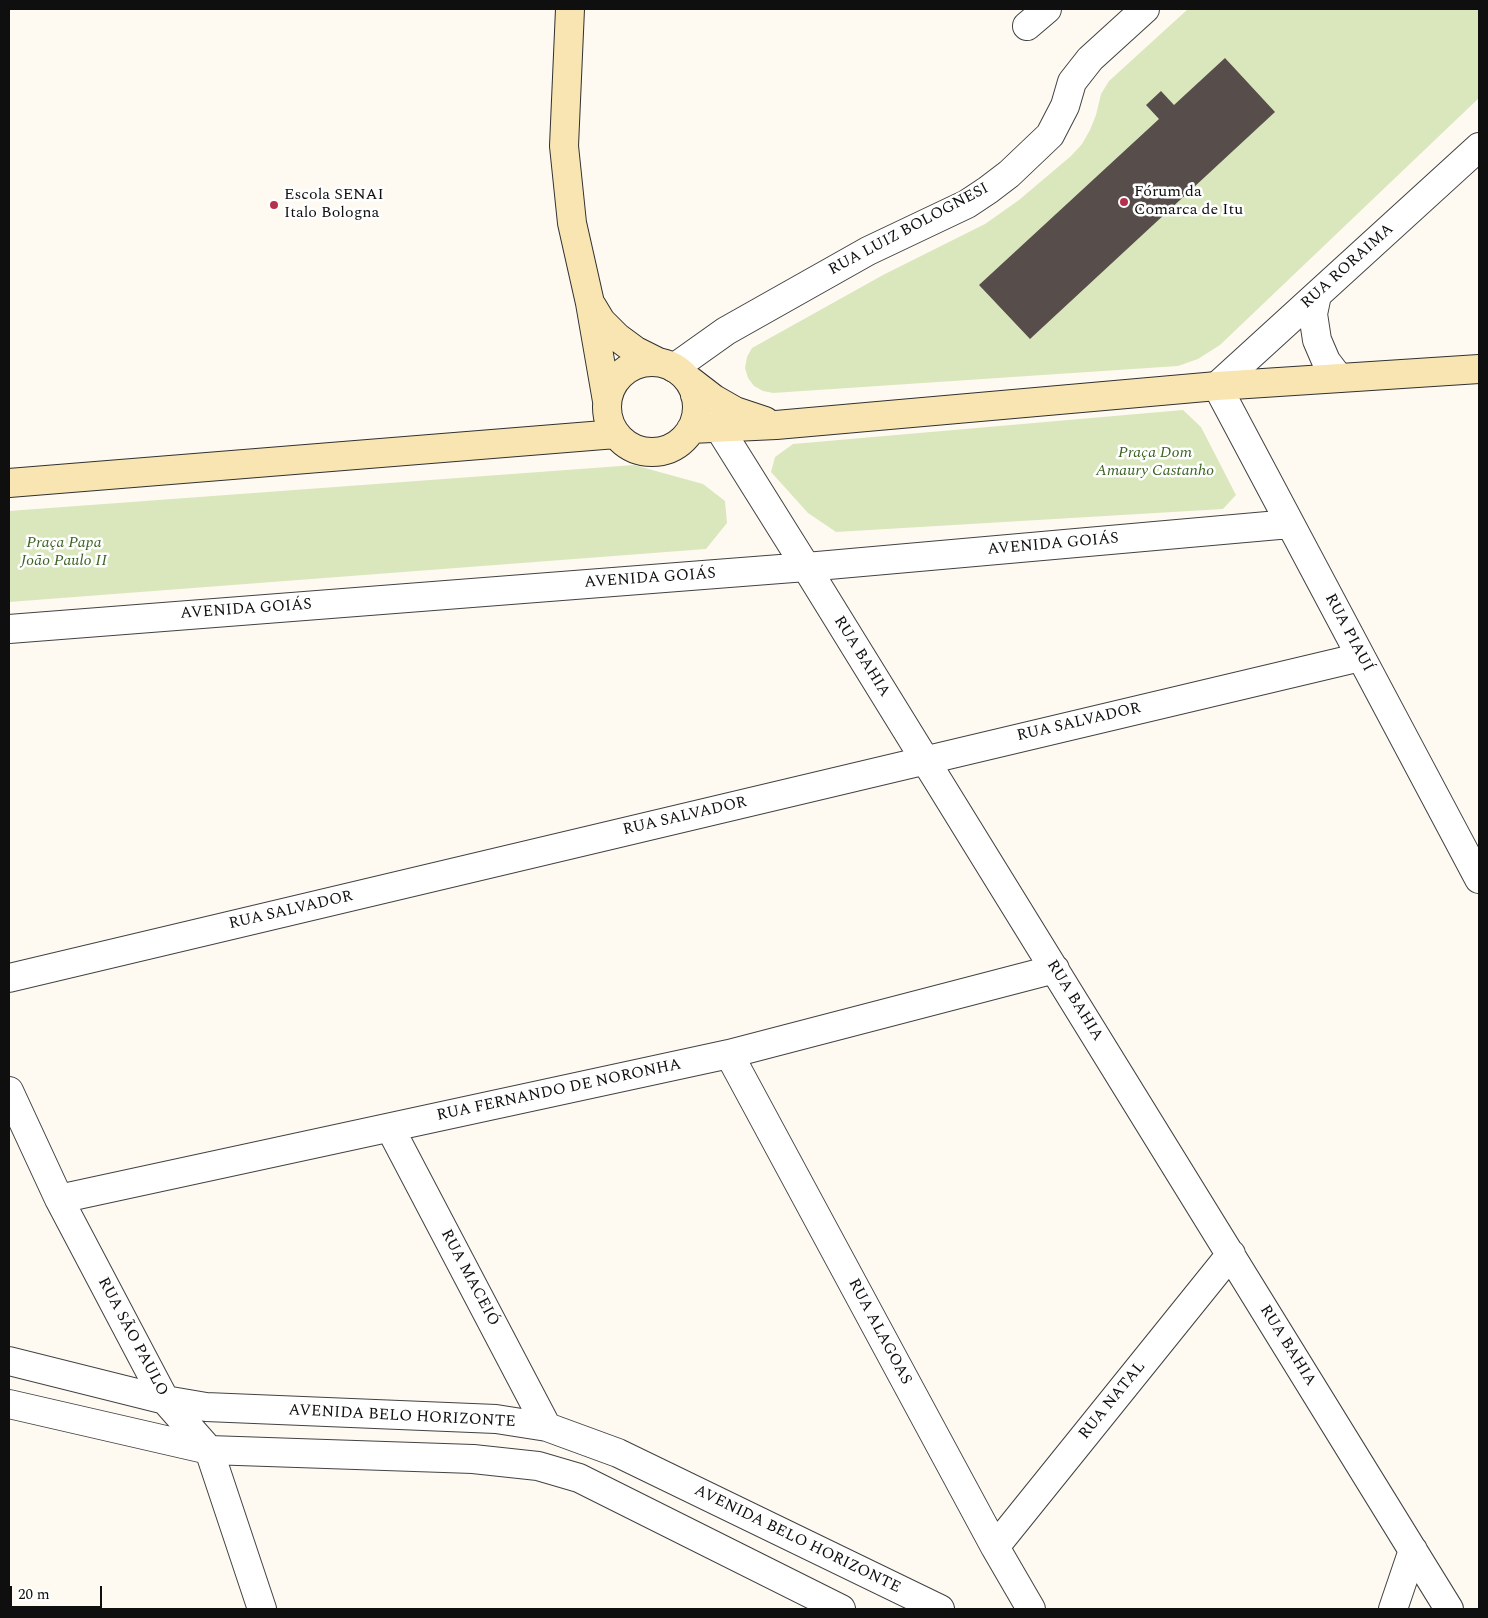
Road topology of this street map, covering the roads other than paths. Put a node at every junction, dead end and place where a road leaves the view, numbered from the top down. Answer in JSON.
{"nodes":[{"id":1,"x":570,"y":9,"type":"edge"},
{"id":2,"x":1145,"y":9,"type":"edge"},
{"id":3,"x":1479,"y":146,"type":"edge"},
{"id":4,"x":1317,"y":295,"type":"junction"},
{"id":5,"x":590,"y":303,"type":"junction"},
{"id":6,"x":1479,"y":369,"type":"edge"},
{"id":7,"x":679,"y":376,"type":"junction"},
{"id":8,"x":1339,"y":378,"type":"junction"},
{"id":9,"x":1217,"y":386,"type":"junction"},
{"id":10,"x":607,"y":401,"type":"junction"},
{"id":11,"x":776,"y":425,"type":"junction"},
{"id":12,"x":719,"y":428,"type":"junction"},
{"id":13,"x":691,"y":429,"type":"junction"},
{"id":14,"x":616,"y":434,"type":"junction"},
{"id":15,"x":9,"y":483,"type":"edge"},
{"id":16,"x":1290,"y":524,"type":"junction"},
{"id":17,"x":806,"y":567,"type":"junction"},
{"id":18,"x":9,"y":628,"type":"edge"},
{"id":19,"x":1361,"y":657,"type":"junction"},
{"id":20,"x":925,"y":760,"type":"junction"},
{"id":21,"x":1479,"y":879,"type":"edge"},
{"id":22,"x":1055,"y":969,"type":"junction"},
{"id":23,"x":9,"y":978,"type":"edge"},
{"id":24,"x":729,"y":1054,"type":"junction"},
{"id":25,"x":9,"y":1092,"type":"edge"},
{"id":26,"x":390,"y":1128,"type":"junction"},
{"id":27,"x":59,"y":1199,"type":"junction"},
{"id":28,"x":1231,"y":1254,"type":"junction"},
{"id":29,"x":9,"y":1361,"type":"edge"},
{"id":30,"x":165,"y":1400,"type":"junction"},
{"id":31,"x":9,"y":1404,"type":"edge"},
{"id":32,"x":496,"y":1420,"type":"junction"},
{"id":33,"x":547,"y":1427,"type":"junction"},
{"id":34,"x":590,"y":1442,"type":"junction"},
{"id":35,"x":209,"y":1450,"type":"junction"},
{"id":36,"x":500,"y":1462,"type":"junction"},
{"id":37,"x":579,"y":1478,"type":"junction"},
{"id":38,"x":995,"y":1547,"type":"junction"},
{"id":39,"x":1413,"y":1550,"type":"junction"},
{"id":40,"x":1013,"y":1578,"type":"junction"},
{"id":41,"x":262,"y":1609,"type":"edge"},
{"id":42,"x":842,"y":1609,"type":"edge"},
{"id":43,"x":940,"y":1609,"type":"edge"},
{"id":44,"x":1009,"y":1609,"type":"edge"},
{"id":45,"x":1030,"y":1609,"type":"edge"},
{"id":46,"x":1394,"y":1609,"type":"edge"},
{"id":47,"x":1449,"y":1609,"type":"edge"}],
"edges":[{"from":1,"to":5,"type":"street"},
{"from":2,"to":7,"type":"street","name":"RUA LUIZ BOLOGNESI"},
{"from":3,"to":4,"type":"street","name":"RUA RORAIMA"},
{"from":4,"to":8,"type":"street"},
{"from":4,"to":9,"type":"street","name":"RUA RORAIMA"},
{"from":5,"to":7,"type":"street"},
{"from":5,"to":10,"type":"street"},
{"from":6,"to":8,"type":"street"},
{"from":7,"to":10,"type":"street"},
{"from":7,"to":11,"type":"street"},
{"from":7,"to":12,"type":"street","name":"RUA BAHIA"},
{"from":7,"to":13,"type":"street"},
{"from":8,"to":9,"type":"street"},
{"from":9,"to":11,"type":"street"},
{"from":9,"to":16,"type":"street","name":"RUA PIAUÍ"},
{"from":10,"to":14,"type":"street"},
{"from":11,"to":12,"type":"street"},
{"from":12,"to":13,"type":"street"},
{"from":12,"to":17,"type":"street","name":"RUA BAHIA"},
{"from":13,"to":14,"type":"street"},
{"from":14,"to":15,"type":"street"},
{"from":16,"to":17,"type":"street","name":"AVENIDA GOIÁS"},
{"from":16,"to":19,"type":"street","name":"RUA PIAUÍ"},
{"from":17,"to":18,"type":"street","name":"AVENIDA GOIÁS"},
{"from":17,"to":20,"type":"street","name":"RUA BAHIA"},
{"from":19,"to":20,"type":"street","name":"RUA SALVADOR"},
{"from":19,"to":21,"type":"street","name":"RUA PIAUÍ"},
{"from":20,"to":22,"type":"street","name":"RUA BAHIA"},
{"from":20,"to":23,"type":"street","name":"RUA SALVADOR"},
{"from":22,"to":24,"type":"street","name":"RUA FERNANDO DE NORONHA"},
{"from":22,"to":28,"type":"street","name":"RUA BAHIA"},
{"from":24,"to":26,"type":"street","name":"RUA FERNANDO DE NORONHA"},
{"from":24,"to":38,"type":"street","name":"RUA ALAGOAS"},
{"from":25,"to":27,"type":"street","name":"RUA SÃO PAULO"},
{"from":26,"to":27,"type":"street","name":"RUA FERNANDO DE NORONHA"},
{"from":26,"to":33,"type":"street","name":"RUA MACEIÓ"},
{"from":27,"to":30,"type":"street","name":"RUA SÃO PAULO"},
{"from":28,"to":38,"type":"street","name":"RUA NATAL"},
{"from":28,"to":39,"type":"street","name":"RUA BAHIA"},
{"from":29,"to":30,"type":"street","name":"AVENIDA BELO HORIZONTE"},
{"from":30,"to":32,"type":"street","name":"AVENIDA BELO HORIZONTE"},
{"from":30,"to":35,"type":"street","name":"RUA SÃO PAULO"},
{"from":31,"to":35,"type":"street"},
{"from":32,"to":33,"type":"street","name":"AVENIDA BELO HORIZONTE"},
{"from":32,"to":36,"type":"street"},
{"from":33,"to":34,"type":"street","name":"AVENIDA BELO HORIZONTE"},
{"from":34,"to":37,"type":"street"},
{"from":34,"to":43,"type":"street","name":"AVENIDA BELO HORIZONTE"},
{"from":35,"to":36,"type":"street"},
{"from":35,"to":41,"type":"street","name":"RUA SÃO PAULO"},
{"from":36,"to":37,"type":"street"},
{"from":37,"to":42,"type":"street"},
{"from":38,"to":40,"type":"street","name":"RUA ALAGOAS"},
{"from":39,"to":46,"type":"street"},
{"from":39,"to":47,"type":"street","name":"RUA BAHIA"},
{"from":40,"to":44,"type":"street"},
{"from":40,"to":45,"type":"street","name":"RUA ALAGOAS"}]}
